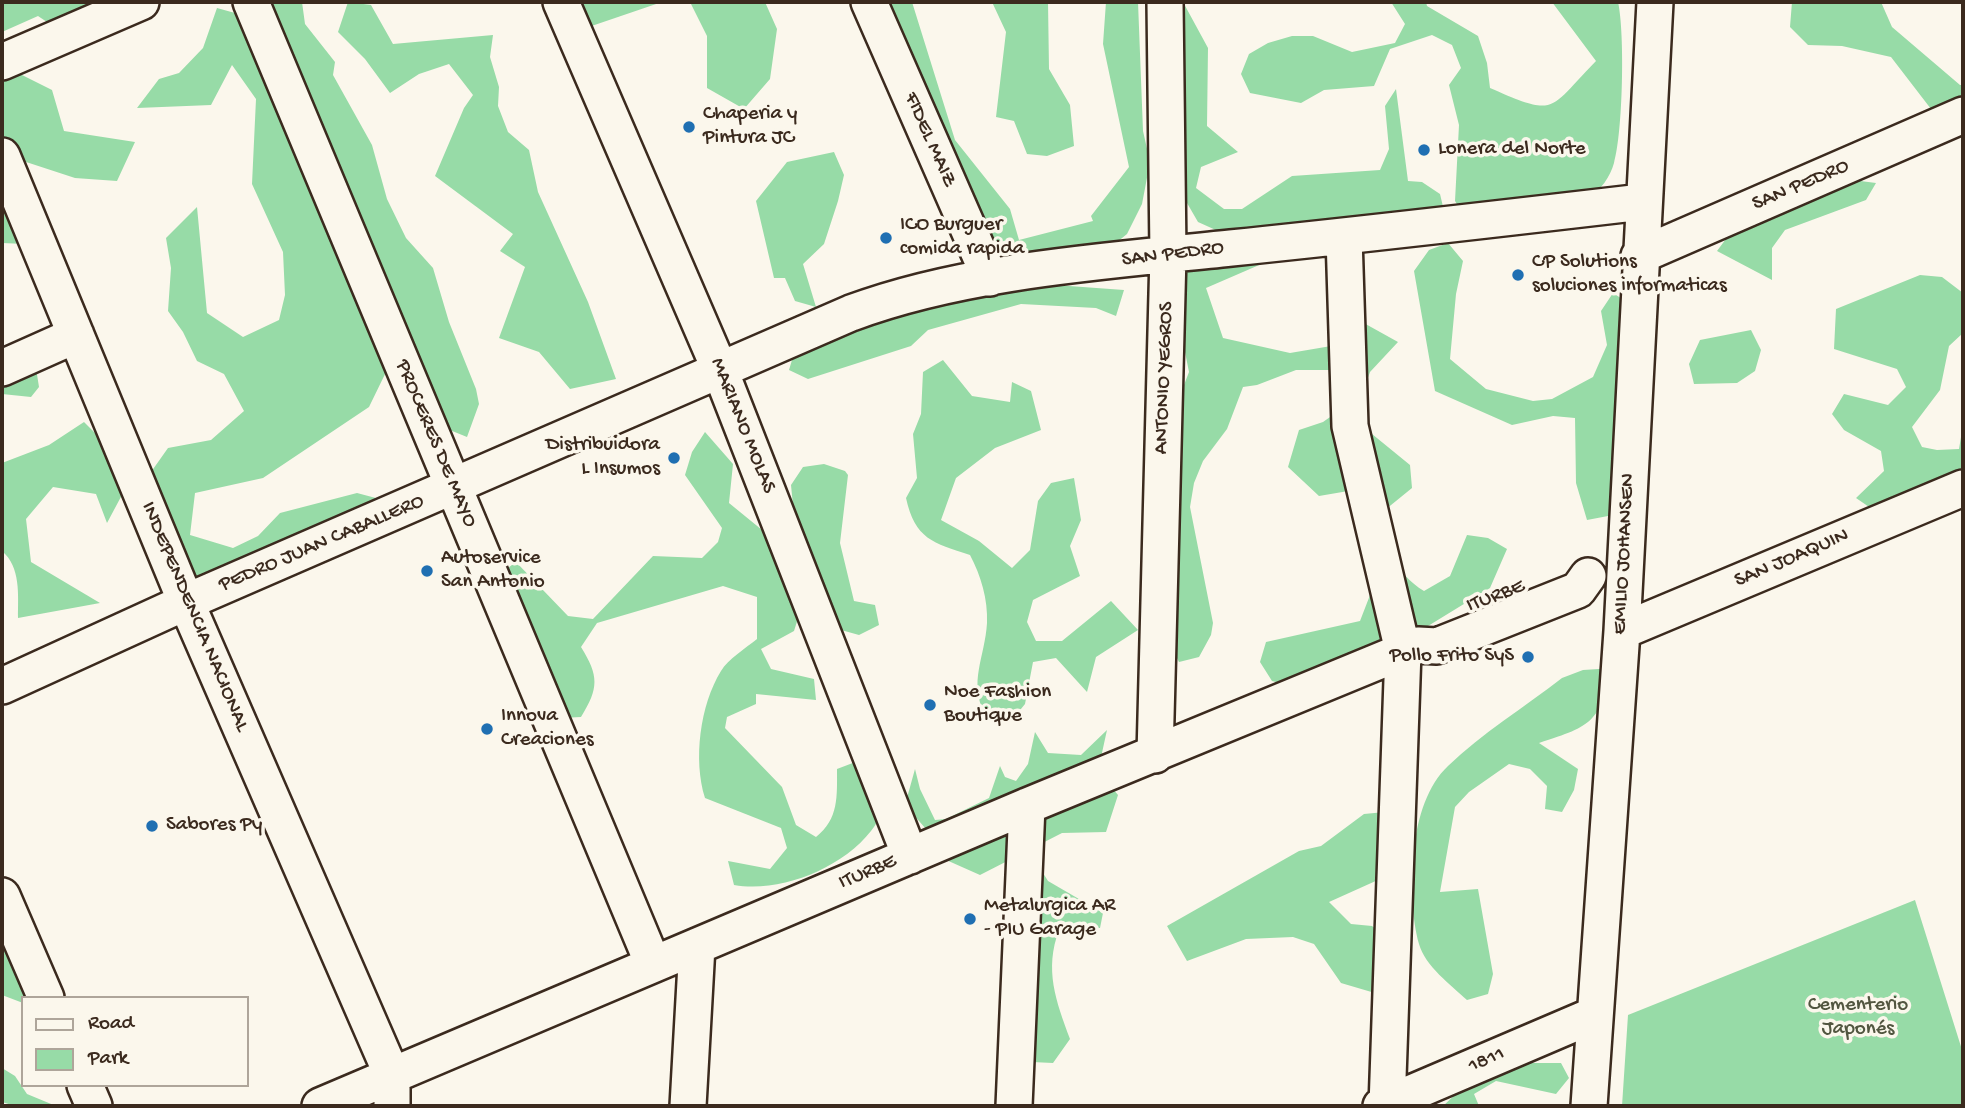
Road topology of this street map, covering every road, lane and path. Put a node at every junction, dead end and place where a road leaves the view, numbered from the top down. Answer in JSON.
{"nodes":[{"id":1,"x":141,"y":2,"type":"edge"},
{"id":2,"x":251,"y":2,"type":"edge"},
{"id":3,"x":561,"y":2,"type":"edge"},
{"id":4,"x":869,"y":2,"type":"edge"},
{"id":5,"x":1165,"y":2,"type":"edge"},
{"id":6,"x":1655,"y":2,"type":"edge"},
{"id":7,"x":2,"y":62,"type":"edge"},
{"id":8,"x":1963,"y":116,"type":"edge"},
{"id":9,"x":2,"y":156,"type":"edge"},
{"id":10,"x":1642,"y":202,"type":"junction"},
{"id":11,"x":1344,"y":237,"type":"junction"},
{"id":12,"x":1168,"y":255,"type":"junction"},
{"id":13,"x":1640,"y":256,"type":"junction"},
{"id":14,"x":990,"y":278,"type":"junction"},
{"id":15,"x":76,"y":335,"type":"junction"},
{"id":16,"x":2,"y":368,"type":"edge"},
{"id":17,"x":720,"y":370,"type":"junction"},
{"id":18,"x":453,"y":488,"type":"junction"},
{"id":19,"x":1963,"y":488,"type":"edge"},
{"id":20,"x":1624,"y":571,"type":"junction"},
{"id":21,"x":186,"y":602,"type":"junction"},
{"id":22,"x":1622,"y":631,"type":"junction"},
{"id":23,"x":1411,"y":648,"type":"junction"},
{"id":24,"x":2,"y":686,"type":"edge"},
{"id":25,"x":1155,"y":755,"type":"junction"},
{"id":26,"x":1027,"y":806,"type":"junction"},
{"id":27,"x":910,"y":856,"type":"junction"},
{"id":28,"x":2,"y":896,"type":"edge"},
{"id":29,"x":697,"y":946,"type":"junction"},
{"id":30,"x":653,"y":964,"type":"junction"},
{"id":31,"x":45,"y":996,"type":"edge"},
{"id":32,"x":1594,"y":1016,"type":"junction"},
{"id":33,"x":86,"y":1087,"type":"edge"},
{"id":34,"x":392,"y":1091,"type":"edge"},
{"id":35,"x":1385,"y":1105,"type":"edge"},
{"id":36,"x":94,"y":1106,"type":"edge"},
{"id":37,"x":320,"y":1106,"type":"edge"},
{"id":38,"x":688,"y":1106,"type":"edge"},
{"id":39,"x":1014,"y":1106,"type":"edge"},
{"id":40,"x":1589,"y":1106,"type":"edge"}],
"edges":[{"from":1,"to":7,"type":"street"},
{"from":2,"to":18,"type":"street","name":"PROCERES DE MAYO"},
{"from":3,"to":17,"type":"street","name":"MARIANO MOLAS"},
{"from":4,"to":14,"type":"street","name":"FIDEL MAIZ"},
{"from":5,"to":12,"type":"street","name":"ANTONIO YEGROS"},
{"from":6,"to":10,"type":"street","name":"EMILIO JOHANSEN"},
{"from":8,"to":13,"type":"street","name":"SAN PEDRO"},
{"from":9,"to":15,"type":"street","name":"INDEPENDENCIA NACIONAL"},
{"from":10,"to":11,"type":"street","name":"SAN PEDRO"},
{"from":10,"to":13,"type":"street","name":"EMILIO JOHANSEN"},
{"from":11,"to":12,"type":"street","name":"SAN PEDRO"},
{"from":11,"to":23,"type":"street"},
{"from":12,"to":14,"type":"street","name":"SAN PEDRO"},
{"from":12,"to":25,"type":"street","name":"ANTONIO YEGROS"},
{"from":13,"to":20,"type":"street","name":"EMILIO JOHANSEN"},
{"from":14,"to":17,"type":"street","name":"SAN PEDRO"},
{"from":15,"to":16,"type":"street"},
{"from":15,"to":21,"type":"street","name":"INDEPENDENCIA NACIONAL"},
{"from":17,"to":18,"type":"street","name":"PEDRO JUAN CABALLERO"},
{"from":17,"to":27,"type":"street","name":"MARIANO MOLAS"},
{"from":18,"to":21,"type":"street","name":"PEDRO JUAN CABALLERO"},
{"from":18,"to":30,"type":"street","name":"PROCERES DE MAYO"},
{"from":19,"to":22,"type":"street","name":"SAN JOAQUIN"},
{"from":20,"to":22,"type":"street","name":"EMILIO JOHANSEN"},
{"from":20,"to":23,"type":"street","name":"ITURBE"},
{"from":21,"to":24,"type":"street","name":"PEDRO JUAN CABALLERO"},
{"from":21,"to":34,"type":"street","name":"INDEPENDENCIA NACIONAL"},
{"from":22,"to":32,"type":"street","name":"EMILIO JOHANSEN"},
{"from":23,"to":25,"type":"street","name":"ITURBE"},
{"from":23,"to":35,"type":"street"},
{"from":25,"to":26,"type":"street","name":"ITURBE"},
{"from":26,"to":27,"type":"street","name":"ITURBE"},
{"from":26,"to":39,"type":"street"},
{"from":27,"to":29,"type":"street","name":"ITURBE"},
{"from":28,"to":31,"type":"street"},
{"from":29,"to":30,"type":"street","name":"ITURBE"},
{"from":29,"to":38,"type":"street"},
{"from":30,"to":34,"type":"street","name":"ITURBE"},
{"from":32,"to":35,"type":"street","name":"1811"},
{"from":32,"to":40,"type":"street","name":"EMILIO JOHANSEN"},
{"from":33,"to":36,"type":"street"},
{"from":34,"to":37,"type":"street","name":"ITURBE"}]}
